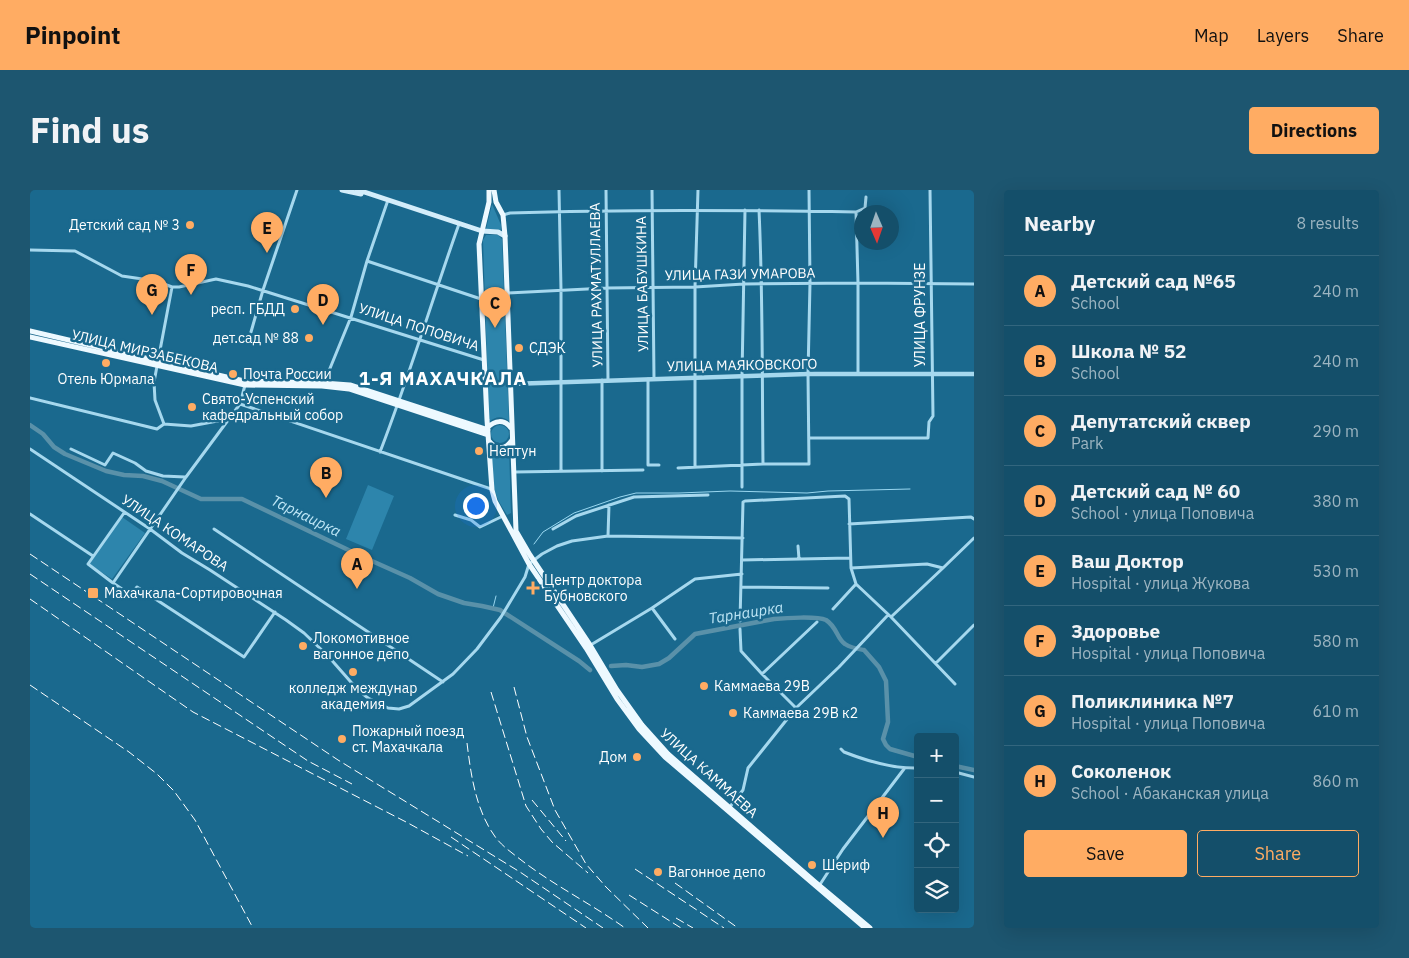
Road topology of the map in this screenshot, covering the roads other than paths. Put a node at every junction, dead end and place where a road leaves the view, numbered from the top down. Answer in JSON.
{"nodes":[{"id":1,"x":296,"y":190,"type":"edge"},
{"id":2,"x":342,"y":190,"type":"edge"},
{"id":3,"x":358,"y":190,"type":"edge"},
{"id":4,"x":489,"y":190,"type":"edge"},
{"id":5,"x":494,"y":190,"type":"edge"},
{"id":6,"x":559,"y":190,"type":"edge"},
{"id":7,"x":606,"y":190,"type":"edge"},
{"id":8,"x":652,"y":190,"type":"edge"},
{"id":9,"x":698,"y":190,"type":"edge"},
{"id":10,"x":809,"y":190,"type":"edge"},
{"id":11,"x":930,"y":190,"type":"edge"},
{"id":12,"x":368,"y":193,"type":"edge"},
{"id":13,"x":866,"y":197,"type":"dead end"},
{"id":14,"x":388,"y":201,"type":"junction"},
{"id":15,"x":865,"y":205,"type":"edge"},
{"id":16,"x":745,"y":210,"type":"junction"},
{"id":17,"x":759,"y":210,"type":"junction"},
{"id":18,"x":606,"y":211,"type":"junction"},
{"id":19,"x":652,"y":211,"type":"junction"},
{"id":20,"x":698,"y":211,"type":"junction"},
{"id":21,"x":809,"y":211,"type":"junction"},
{"id":22,"x":559,"y":212,"type":"junction"},
{"id":23,"x":854,"y":212,"type":"edge"},
{"id":24,"x":503,"y":215,"type":"junction"},
{"id":25,"x":459,"y":225,"type":"junction"},
{"id":26,"x":481,"y":232,"type":"junction"},
{"id":27,"x":505,"y":236,"type":"junction"},
{"id":28,"x":30,"y":250,"type":"edge"},
{"id":29,"x":857,"y":250,"type":"edge"},
{"id":30,"x":367,"y":261,"type":"junction"},
{"id":31,"x":858,"y":283,"type":"junction"},
{"id":32,"x":932,"y":283,"type":"junction"},
{"id":33,"x":437,"y":284,"type":"junction"},
{"id":34,"x":744,"y":284,"type":"junction"},
{"id":35,"x":810,"y":284,"type":"junction"},
{"id":36,"x":974,"y":284,"type":"edge"},
{"id":37,"x":762,"y":285,"type":"junction"},
{"id":38,"x":172,"y":287,"type":"junction"},
{"id":39,"x":694,"y":287,"type":"junction"},
{"id":40,"x":607,"y":288,"type":"junction"},
{"id":41,"x":652,"y":288,"type":"junction"},
{"id":42,"x":263,"y":290,"type":"junction"},
{"id":43,"x":561,"y":290,"type":"junction"},
{"id":44,"x":507,"y":293,"type":"junction"},
{"id":45,"x":481,"y":299,"type":"junction"},
{"id":46,"x":351,"y":318,"type":"junction"},
{"id":47,"x":30,"y":332,"type":"edge"},
{"id":48,"x":251,"y":332,"type":"dead end"},
{"id":49,"x":30,"y":337,"type":"edge"},
{"id":50,"x":419,"y":339,"type":"junction"},
{"id":51,"x":484,"y":360,"type":"junction"},
{"id":52,"x":158,"y":363,"type":"junction"},
{"id":53,"x":808,"y":374,"type":"junction"},
{"id":54,"x":858,"y":374,"type":"junction"},
{"id":55,"x":932,"y":374,"type":"junction"},
{"id":56,"x":974,"y":374,"type":"edge"},
{"id":57,"x":762,"y":375,"type":"junction"},
{"id":58,"x":742,"y":376,"type":"junction"},
{"id":59,"x":694,"y":377,"type":"junction"},
{"id":60,"x":654,"y":378,"type":"junction"},
{"id":61,"x":648,"y":379,"type":"junction"},
{"id":62,"x":602,"y":380,"type":"junction"},
{"id":63,"x":608,"y":380,"type":"junction"},
{"id":64,"x":560,"y":382,"type":"junction"},
{"id":65,"x":323,"y":384,"type":"junction"},
{"id":66,"x":510,"y":384,"type":"junction"},
{"id":67,"x":245,"y":385,"type":"junction"},
{"id":68,"x":30,"y":398,"type":"edge"},
{"id":69,"x":399,"y":403,"type":"junction"},
{"id":70,"x":240,"y":404,"type":"junction"},
{"id":71,"x":228,"y":419,"type":"junction"},
{"id":72,"x":164,"y":424,"type":"junction"},
{"id":73,"x":512,"y":428,"type":"junction"},
{"id":74,"x":488,"y":433,"type":"junction"},
{"id":75,"x":810,"y":438,"type":"junction"},
{"id":76,"x":512,"y":439,"type":"junction"},
{"id":77,"x":30,"y":449,"type":"edge"},
{"id":78,"x":70,"y":449,"type":"dead end"},
{"id":79,"x":380,"y":452,"type":"junction"},
{"id":80,"x":764,"y":464,"type":"junction"},
{"id":81,"x":659,"y":465,"type":"dead end"},
{"id":82,"x":742,"y":465,"type":"junction"},
{"id":83,"x":695,"y":467,"type":"junction"},
{"id":84,"x":678,"y":468,"type":"dead end"},
{"id":85,"x":643,"y":470,"type":"dead end"},
{"id":86,"x":561,"y":471,"type":"junction"},
{"id":87,"x":602,"y":471,"type":"junction"},
{"id":88,"x":514,"y":472,"type":"junction"},
{"id":89,"x":186,"y":477,"type":"junction"},
{"id":90,"x":742,"y":487,"type":"dead end"},
{"id":91,"x":492,"y":490,"type":"junction"},
{"id":92,"x":708,"y":495,"type":"dead end"},
{"id":93,"x":609,"y":505,"type":"junction"},
{"id":94,"x":124,"y":513,"type":"junction"},
{"id":95,"x":30,"y":514,"type":"edge"},
{"id":96,"x":456,"y":514,"type":"dead end"},
{"id":97,"x":503,"y":516,"type":"junction"},
{"id":98,"x":974,"y":519,"type":"edge"},
{"id":99,"x":849,"y":524,"type":"junction"},
{"id":100,"x":553,"y":528,"type":"dead end"},
{"id":101,"x":150,"y":529,"type":"junction"},
{"id":102,"x":214,"y":529,"type":"dead end"},
{"id":103,"x":514,"y":531,"type":"junction"},
{"id":104,"x":608,"y":536,"type":"junction"},
{"id":105,"x":743,"y":538,"type":"junction"},
{"id":106,"x":974,"y":538,"type":"edge"},
{"id":107,"x":798,"y":546,"type":"dead end"},
{"id":108,"x":93,"y":556,"type":"junction"},
{"id":109,"x":798,"y":558,"type":"junction"},
{"id":110,"x":850,"y":558,"type":"junction"},
{"id":111,"x":742,"y":560,"type":"junction"},
{"id":112,"x":532,"y":562,"type":"junction"},
{"id":113,"x":850,"y":568,"type":"junction"},
{"id":114,"x":943,"y":568,"type":"junction"},
{"id":115,"x":742,"y":574,"type":"junction"},
{"id":116,"x":113,"y":583,"type":"junction"},
{"id":117,"x":856,"y":584,"type":"junction"},
{"id":118,"x":741,"y":588,"type":"junction"},
{"id":119,"x":828,"y":588,"type":"dead end"},
{"id":120,"x":652,"y":608,"type":"junction"},
{"id":121,"x":833,"y":609,"type":"dead end"},
{"id":122,"x":275,"y":612,"type":"junction"},
{"id":123,"x":889,"y":616,"type":"junction"},
{"id":124,"x":740,"y":621,"type":"dead end"},
{"id":125,"x":817,"y":622,"type":"dead end"},
{"id":126,"x":974,"y":625,"type":"edge"},
{"id":127,"x":740,"y":629,"type":"dead end"},
{"id":128,"x":675,"y":639,"type":"dead end"},
{"id":129,"x":588,"y":647,"type":"junction"},
{"id":130,"x":936,"y":664,"type":"junction"},
{"id":131,"x":762,"y":674,"type":"junction"},
{"id":132,"x":443,"y":682,"type":"junction"},
{"id":133,"x":955,"y":684,"type":"dead end"},
{"id":134,"x":796,"y":708,"type":"junction"},
{"id":135,"x":841,"y":749,"type":"dead end"},
{"id":136,"x":914,"y":768,"type":"edge"},
{"id":137,"x":904,"y":769,"type":"junction"},
{"id":138,"x":959,"y":773,"type":"edge"},
{"id":139,"x":974,"y":777,"type":"edge"},
{"id":140,"x":728,"y":809,"type":"junction"},
{"id":141,"x":818,"y":887,"type":"junction"},
{"id":142,"x":865,"y":928,"type":"edge"},
{"id":143,"x":870,"y":928,"type":"edge"}],
"edges":[{"from":1,"to":42,"type":"street"},
{"from":2,"to":12,"type":"main road"},
{"from":3,"to":12,"type":"main road"},
{"from":4,"to":26,"type":"main road","name":"УЛИЦА КАММАЕВА"},
{"from":5,"to":24,"type":"main road"},
{"from":6,"to":22,"type":"street"},
{"from":7,"to":18,"type":"street","name":"УЛИЦА РАХМАТУЛЛАЕВА"},
{"from":8,"to":19,"type":"street","name":"УЛИЦА БАБУШКИНА"},
{"from":9,"to":20,"type":"street"},
{"from":10,"to":21,"type":"street"},
{"from":11,"to":32,"type":"street","name":"УЛИЦА ФРУНЗЕ"},
{"from":12,"to":14,"type":"main road"},
{"from":13,"to":15,"type":"street"},
{"from":14,"to":25,"type":"main road"},
{"from":14,"to":30,"type":"street"},
{"from":16,"to":17,"type":"street"},
{"from":16,"to":20,"type":"street"},
{"from":16,"to":34,"type":"street"},
{"from":17,"to":21,"type":"street"},
{"from":17,"to":37,"type":"street"},
{"from":18,"to":19,"type":"street"},
{"from":18,"to":22,"type":"street"},
{"from":18,"to":40,"type":"street","name":"УЛИЦА РАХМАТУЛЛАЕВА"},
{"from":19,"to":20,"type":"street"},
{"from":19,"to":41,"type":"street","name":"УЛИЦА БАБУШКИНА"},
{"from":20,"to":39,"type":"street"},
{"from":21,"to":23,"type":"street"},
{"from":21,"to":35,"type":"street"},
{"from":22,"to":24,"type":"street"},
{"from":22,"to":43,"type":"street"},
{"from":24,"to":27,"type":"main road"},
{"from":25,"to":26,"type":"main road"},
{"from":25,"to":33,"type":"street"},
{"from":26,"to":27,"type":"main road"},
{"from":26,"to":45,"type":"main road","name":"УЛИЦА КАММАЕВА"},
{"from":27,"to":44,"type":"main road"},
{"from":28,"to":38,"type":"street","name":"УЛИЦА ПОПОВИЧА"},
{"from":29,"to":31,"type":"street"},
{"from":30,"to":33,"type":"street"},
{"from":30,"to":46,"type":"street"},
{"from":31,"to":32,"type":"street","name":"УЛИЦА ГАЗИ УМАРОВА"},
{"from":31,"to":35,"type":"street","name":"УЛИЦА ГАЗИ УМАРОВА"},
{"from":31,"to":54,"type":"street"},
{"from":32,"to":36,"type":"street","name":"УЛИЦА ГАЗИ УМАРОВА"},
{"from":32,"to":55,"type":"street","name":"УЛИЦА ФРУНЗЕ"},
{"from":33,"to":45,"type":"street"},
{"from":33,"to":50,"type":"street"},
{"from":34,"to":37,"type":"street","name":"УЛИЦА ГАЗИ УМАРОВА"},
{"from":34,"to":39,"type":"street","name":"УЛИЦА ГАЗИ УМАРОВА"},
{"from":34,"to":58,"type":"street"},
{"from":35,"to":37,"type":"street","name":"УЛИЦА ГАЗИ УМАРОВА"},
{"from":35,"to":53,"type":"street"},
{"from":37,"to":57,"type":"street"},
{"from":38,"to":42,"type":"street","name":"УЛИЦА ПОПОВИЧА"},
{"from":38,"to":52,"type":"street"},
{"from":39,"to":41,"type":"street","name":"УЛИЦА ГАЗИ УМАРОВА"},
{"from":39,"to":59,"type":"street"},
{"from":40,"to":41,"type":"street","name":"УЛИЦА ГАЗИ УМАРОВА"},
{"from":40,"to":43,"type":"street","name":"УЛИЦА ГАЗИ УМАРОВА"},
{"from":40,"to":63,"type":"street","name":"УЛИЦА РАХМАТУЛЛАЕВА"},
{"from":41,"to":60,"type":"street","name":"УЛИЦА БАБУШКИНА"},
{"from":42,"to":46,"type":"street","name":"УЛИЦА ПОПОВИЧА"},
{"from":42,"to":48,"type":"street"},
{"from":43,"to":44,"type":"street","name":"УЛИЦА ГАЗИ УМАРОВА"},
{"from":43,"to":64,"type":"street"},
{"from":44,"to":66,"type":"main road"},
{"from":45,"to":51,"type":"main road","name":"УЛИЦА КАММАЕВА"},
{"from":46,"to":50,"type":"street","name":"УЛИЦА ПОПОВИЧА"},
{"from":46,"to":65,"type":"street"},
{"from":47,"to":52,"type":"main road","name":"УЛИЦА МИРЗАБЕКОВА"},
{"from":49,"to":52,"type":"main road","name":"УЛИЦА МИРЗАБЕКОВА"},
{"from":50,"to":51,"type":"street","name":"УЛИЦА ПОПОВИЧА"},
{"from":50,"to":69,"type":"street"},
{"from":51,"to":74,"type":"main road","name":"УЛИЦА КАММАЕВА"},
{"from":52,"to":65,"type":"main road","name":"УЛИЦА МИРЗАБЕКОВА"},
{"from":52,"to":67,"type":"main road","name":"УЛИЦА МИРЗАБЕКОВА"},
{"from":52,"to":72,"type":"street"},
{"from":53,"to":54,"type":"street","name":"УЛИЦА МАЯКОВСКОГО"},
{"from":53,"to":57,"type":"street","name":"УЛИЦА МАЯКОВСКОГО"},
{"from":53,"to":75,"type":"street"},
{"from":54,"to":55,"type":"street","name":"УЛИЦА МАЯКОВСКОГО"},
{"from":55,"to":56,"type":"street","name":"УЛИЦА МАЯКОВСКОГО"},
{"from":55,"to":75,"type":"street","name":"УЛИЦА ФРУНЗЕ"},
{"from":57,"to":58,"type":"street","name":"УЛИЦА МАЯКОВСКОГО"},
{"from":57,"to":80,"type":"street"},
{"from":58,"to":59,"type":"street","name":"УЛИЦА МАЯКОВСКОГО"},
{"from":58,"to":82,"type":"street"},
{"from":59,"to":60,"type":"street","name":"УЛИЦА МАЯКОВСКОГО"},
{"from":59,"to":83,"type":"street"},
{"from":60,"to":61,"type":"street","name":"УЛИЦА МАЯКОВСКОГО"},
{"from":61,"to":63,"type":"street","name":"УЛИЦА МАЯКОВСКОГО"},
{"from":61,"to":81,"type":"street"},
{"from":62,"to":63,"type":"street","name":"УЛИЦА МАЯКОВСКОГО"},
{"from":62,"to":64,"type":"street","name":"УЛИЦА МАЯКОВСКОГО"},
{"from":62,"to":87,"type":"street","name":"УЛИЦА РАХМАТУЛЛАЕВА"},
{"from":64,"to":66,"type":"street","name":"УЛИЦА МАЯКОВСКОГО"},
{"from":64,"to":86,"type":"street"},
{"from":65,"to":67,"type":"main road","name":"УЛИЦА МИРЗАБЕКОВА"},
{"from":65,"to":69,"type":"main road","name":"УЛИЦА МИРЗАБЕКОВА"},
{"from":66,"to":73,"type":"main road"},
{"from":67,"to":70,"type":"street"},
{"from":68,"to":72,"type":"street"},
{"from":69,"to":74,"type":"main road","name":"УЛИЦА МИРЗАБЕКОВА"},
{"from":69,"to":79,"type":"street"},
{"from":70,"to":71,"type":"street"},
{"from":70,"to":79,"type":"street"},
{"from":71,"to":72,"type":"street"},
{"from":71,"to":89,"type":"street"},
{"from":73,"to":74,"type":"main road"},
{"from":73,"to":76,"type":"main road"},
{"from":74,"to":76,"type":"main road"},
{"from":74,"to":91,"type":"main road","name":"УЛИЦА КАММАЕВА"},
{"from":75,"to":80,"type":"street"},
{"from":76,"to":88,"type":"main road"},
{"from":77,"to":94,"type":"street","name":"УЛИЦА КОМАРОВА"},
{"from":78,"to":89,"type":"street"},
{"from":79,"to":91,"type":"street"},
{"from":80,"to":82,"type":"street"},
{"from":82,"to":83,"type":"street"},
{"from":82,"to":90,"type":"street"},
{"from":83,"to":84,"type":"street"},
{"from":85,"to":87,"type":"street"},
{"from":86,"to":87,"type":"street"},
{"from":86,"to":88,"type":"street"},
{"from":88,"to":103,"type":"main road"},
{"from":89,"to":101,"type":"street"},
{"from":91,"to":97,"type":"main road","name":"УЛИЦА КАММАЕВА"},
{"from":92,"to":93,"type":"street"},
{"from":93,"to":100,"type":"street"},
{"from":93,"to":104,"type":"street"},
{"from":94,"to":101,"type":"street","name":"УЛИЦА КОМАРОВА"},
{"from":94,"to":108,"type":"street"},
{"from":95,"to":108,"type":"street"},
{"from":96,"to":97,"type":"street"},
{"from":97,"to":103,"type":"main road","name":"УЛИЦА КАММАЕВА"},
{"from":98,"to":99,"type":"street"},
{"from":99,"to":105,"type":"street"},
{"from":99,"to":110,"type":"street"},
{"from":101,"to":116,"type":"street"},
{"from":101,"to":122,"type":"street","name":"УЛИЦА КОМАРОВА"},
{"from":102,"to":132,"type":"street"},
{"from":103,"to":112,"type":"main road","name":"УЛИЦА КАММАЕВА"},
{"from":104,"to":105,"type":"street"},
{"from":104,"to":112,"type":"street"},
{"from":105,"to":111,"type":"street"},
{"from":106,"to":114,"type":"street"},
{"from":107,"to":109,"type":"street"},
{"from":108,"to":116,"type":"street"},
{"from":109,"to":110,"type":"street"},
{"from":109,"to":111,"type":"street"},
{"from":110,"to":113,"type":"street"},
{"from":111,"to":115,"type":"street"},
{"from":112,"to":129,"type":"main road","name":"УЛИЦА КАММАЕВА"},
{"from":112,"to":132,"type":"street"},
{"from":113,"to":114,"type":"street"},
{"from":113,"to":117,"type":"street"},
{"from":114,"to":123,"type":"street"},
{"from":115,"to":118,"type":"street"},
{"from":115,"to":120,"type":"street"},
{"from":116,"to":122,"type":"street"},
{"from":117,"to":121,"type":"street"},
{"from":117,"to":123,"type":"street"},
{"from":118,"to":119,"type":"street"},
{"from":118,"to":124,"type":"street"},
{"from":120,"to":128,"type":"street"},
{"from":120,"to":129,"type":"street"},
{"from":122,"to":132,"type":"street","name":"УЛИЦА КОМАРОВА"},
{"from":123,"to":130,"type":"street"},
{"from":123,"to":134,"type":"street"},
{"from":125,"to":131,"type":"street"},
{"from":126,"to":130,"type":"street"},
{"from":127,"to":131,"type":"street"},
{"from":129,"to":140,"type":"main road","name":"УЛИЦА КАММАЕВА"},
{"from":130,"to":133,"type":"street"},
{"from":131,"to":134,"type":"street"},
{"from":134,"to":140,"type":"street"},
{"from":135,"to":137,"type":"street"},
{"from":136,"to":137,"type":"street"},
{"from":137,"to":141,"type":"street"},
{"from":138,"to":139,"type":"street"},
{"from":140,"to":141,"type":"main road","name":"УЛИЦА КАММАЕВА"},
{"from":141,"to":142,"type":"main road","name":"УЛИЦА КАММАЕВА"},
{"from":141,"to":143,"type":"main road","name":"УЛИЦА КАММАЕВА"}]}
